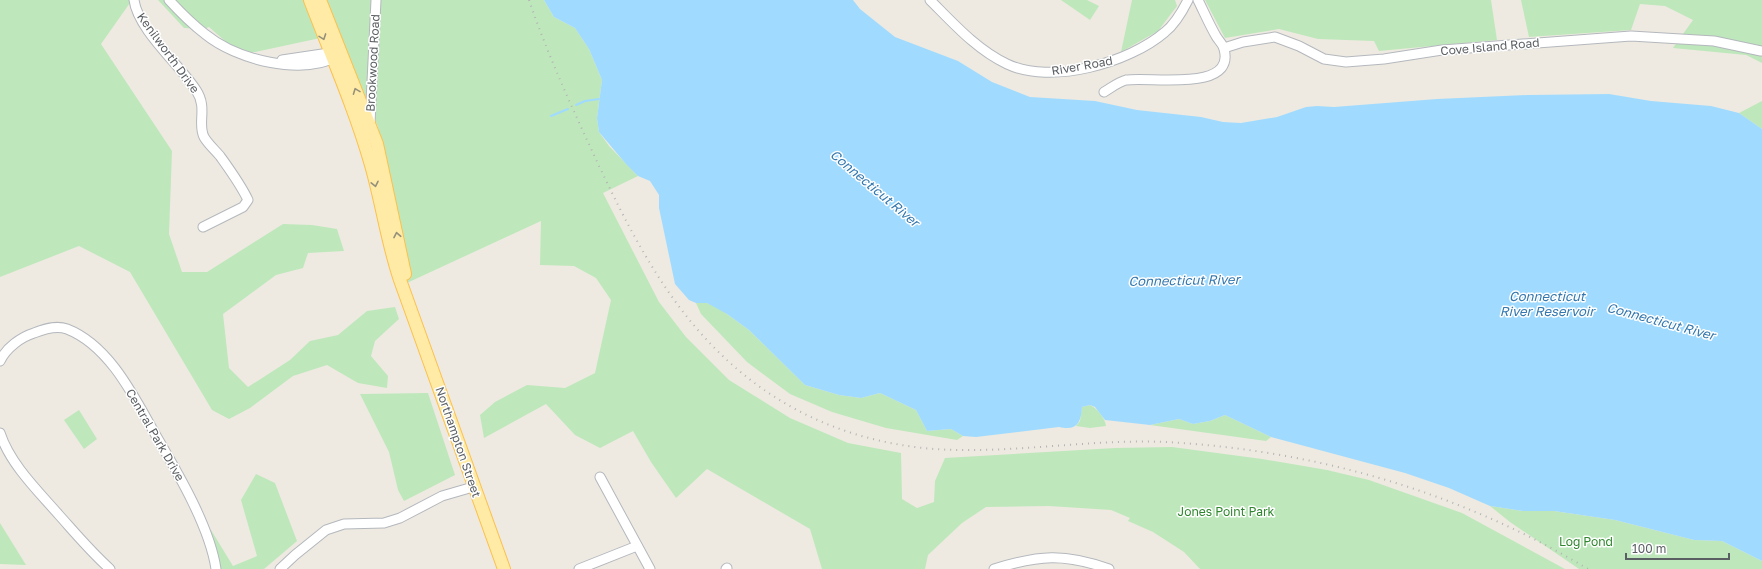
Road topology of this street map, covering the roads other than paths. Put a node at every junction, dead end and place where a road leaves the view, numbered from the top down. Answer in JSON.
{"nodes":[{"id":1,"x":134,"y":0,"type":"edge"},
{"id":2,"x":169,"y":0,"type":"edge"},
{"id":3,"x":310,"y":0,"type":"edge"},
{"id":4,"x":320,"y":0,"type":"edge"},
{"id":5,"x":376,"y":0,"type":"edge"},
{"id":6,"x":930,"y":0,"type":"edge"},
{"id":7,"x":1188,"y":0,"type":"edge"},
{"id":8,"x":1198,"y":0,"type":"edge"},
{"id":9,"x":1224,"y":48,"type":"junction"},
{"id":10,"x":1761,"y":51,"type":"dead end"},
{"id":11,"x":334,"y":56,"type":"junction"},
{"id":12,"x":1104,"y":92,"type":"dead end"},
{"id":13,"x":370,"y":126,"type":"junction"},
{"id":14,"x":203,"y":227,"type":"dead end"},
{"id":15,"x":413,"y":314,"type":"junction"},
{"id":16,"x":0,"y":361,"type":"edge"},
{"id":17,"x":0,"y":433,"type":"edge"},
{"id":18,"x":600,"y":477,"type":"dead end"},
{"id":19,"x":473,"y":487,"type":"junction"},
{"id":20,"x":637,"y":546,"type":"junction"},
{"id":21,"x":110,"y":569,"type":"edge"},
{"id":22,"x":216,"y":569,"type":"edge"},
{"id":23,"x":280,"y":569,"type":"edge"},
{"id":24,"x":504,"y":569,"type":"edge"},
{"id":25,"x":579,"y":569,"type":"edge"},
{"id":26,"x":650,"y":569,"type":"edge"},
{"id":27,"x":994,"y":569,"type":"edge"},
{"id":28,"x":1109,"y":569,"type":"edge"}],
"edges":[{"from":1,"to":14,"type":"street","name":"Kenilworth Drive"},
{"from":2,"to":11,"type":"street"},
{"from":3,"to":11,"type":"main road","one_way":true},
{"from":4,"to":11,"type":"main road"},
{"from":5,"to":13,"type":"street","name":"Brookwood Road"},
{"from":6,"to":7,"type":"street","name":"River Road"},
{"from":8,"to":9,"type":"street"},
{"from":9,"to":10,"type":"street","name":"Cove Island Road"},
{"from":9,"to":12,"type":"street"},
{"from":13,"to":11,"type":"main road","one_way":true},
{"from":11,"to":15,"type":"main road","one_way":true},
{"from":15,"to":13,"type":"main road","one_way":true},
{"from":15,"to":19,"type":"main road","name":"Northampton Street"},
{"from":16,"to":22,"type":"street","name":"Central Park Drive"},
{"from":17,"to":21,"type":"street"},
{"from":18,"to":20,"type":"street"},
{"from":19,"to":23,"type":"street"},
{"from":19,"to":24,"type":"main road","name":"Northampton Street"},
{"from":20,"to":25,"type":"street"},
{"from":20,"to":26,"type":"street"},
{"from":27,"to":28,"type":"street"}]}
